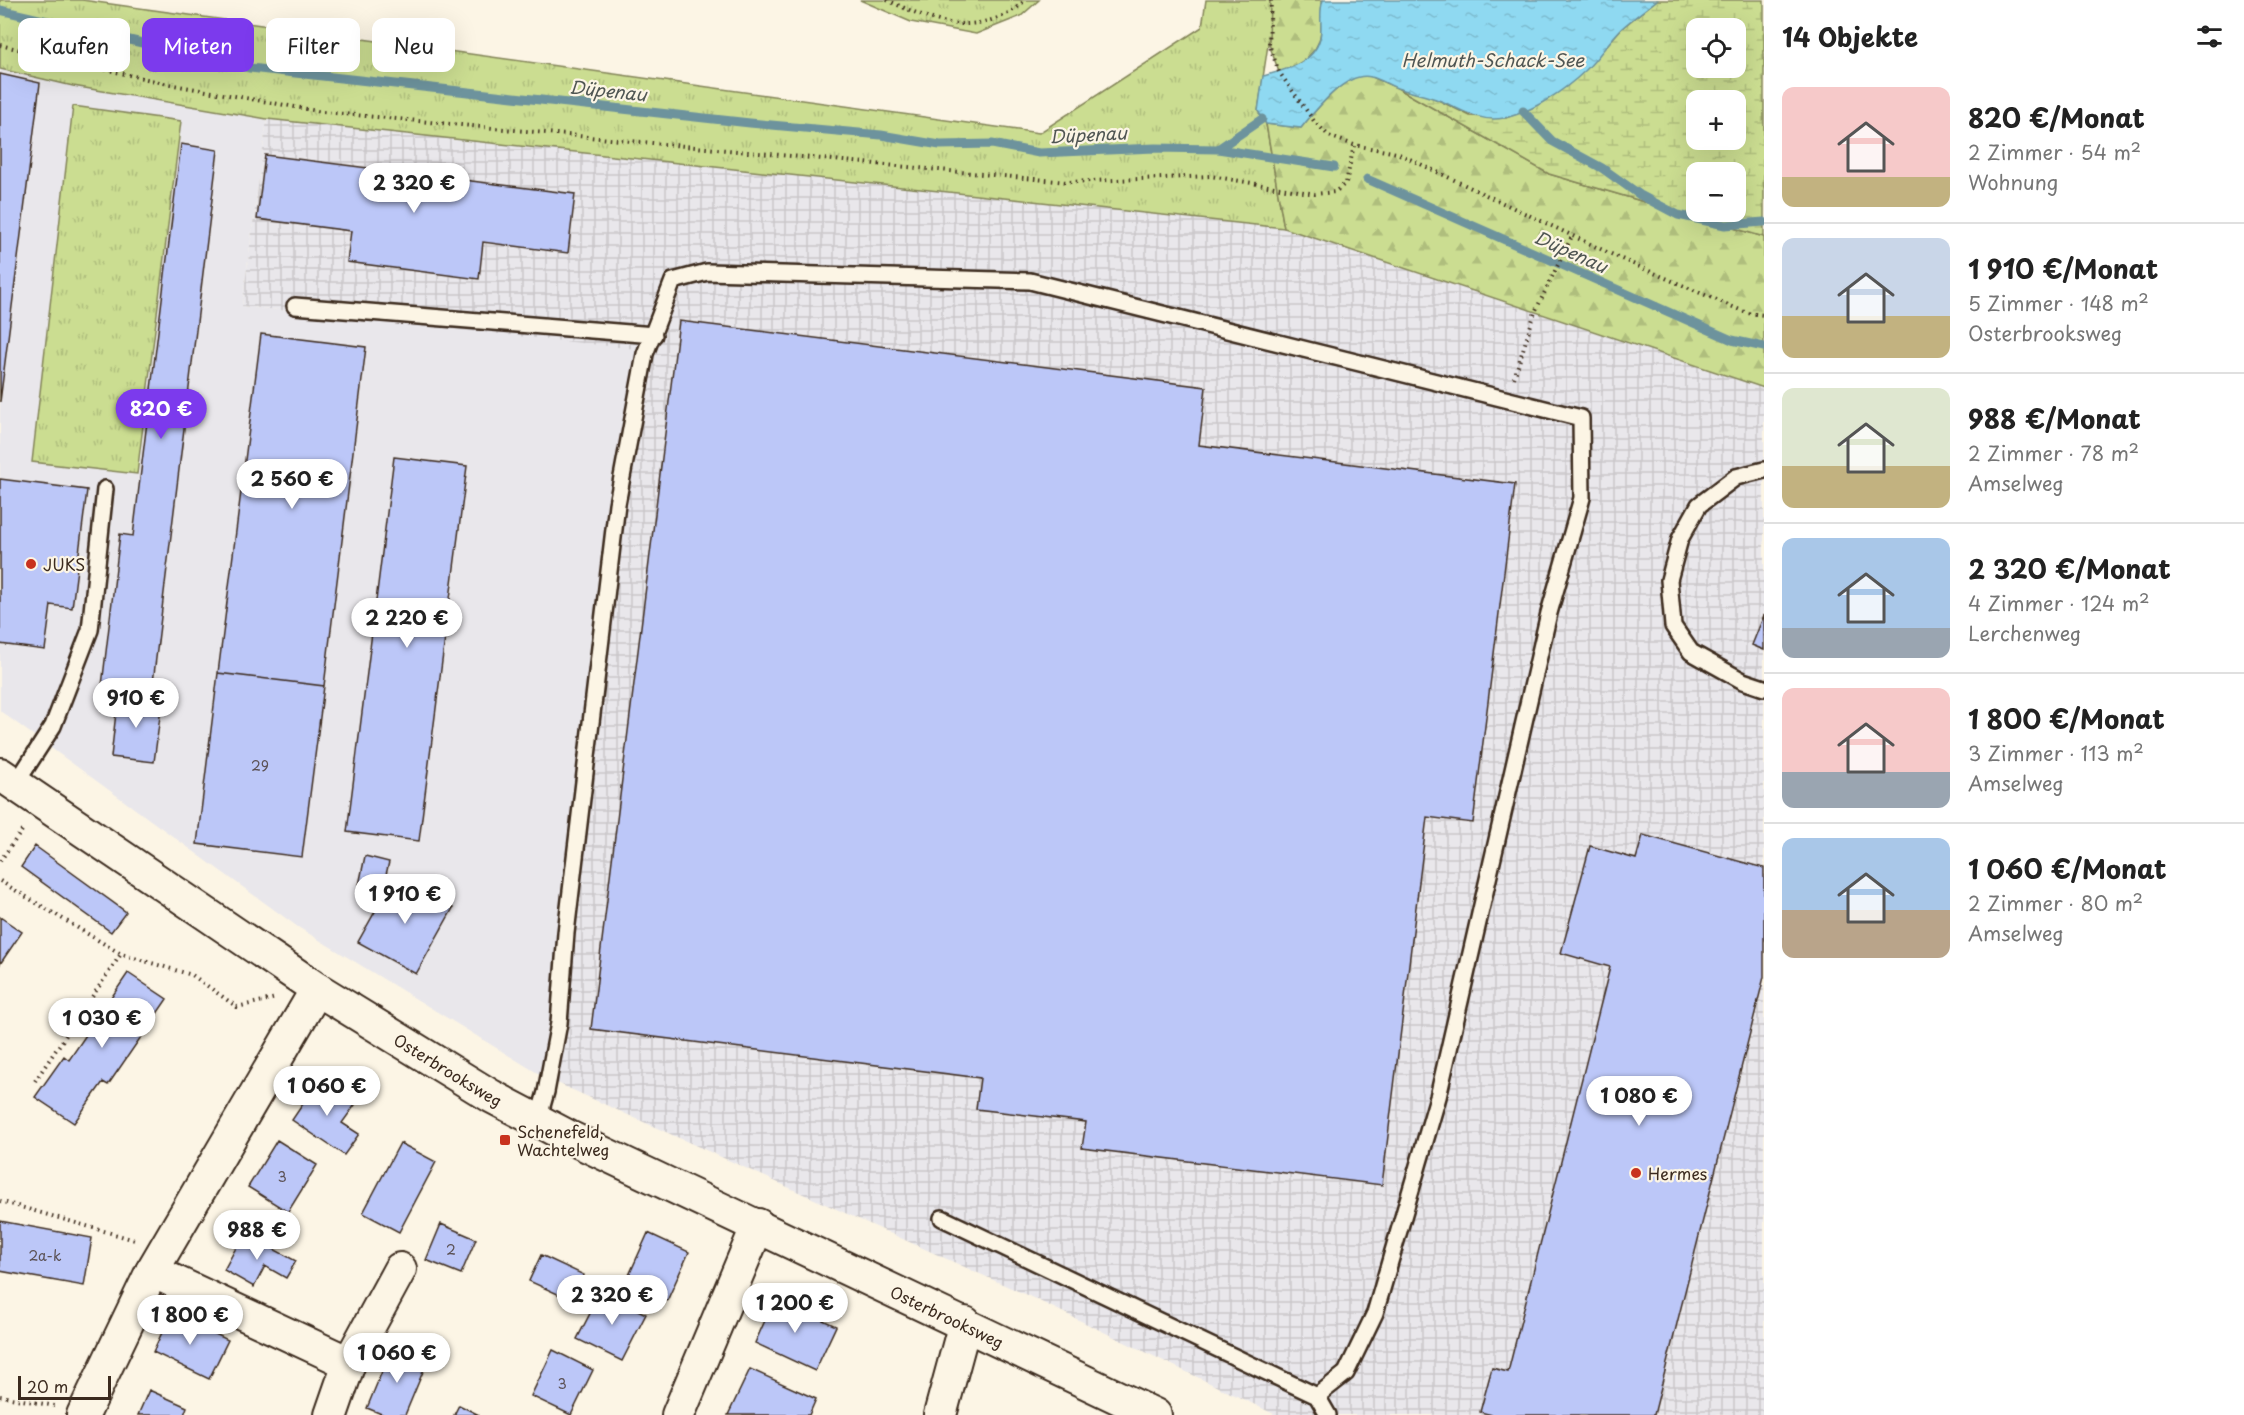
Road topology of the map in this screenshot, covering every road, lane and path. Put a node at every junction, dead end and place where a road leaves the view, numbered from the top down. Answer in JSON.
{"nodes":[{"id":1,"x":887,"y":0,"type":"edge"},
{"id":2,"x":1025,"y":0,"type":"edge"},
{"id":3,"x":1271,"y":0,"type":"edge"},
{"id":4,"x":0,"y":45,"type":"edge"},
{"id":5,"x":1354,"y":145,"type":"junction"},
{"id":6,"x":1573,"y":234,"type":"junction"},
{"id":7,"x":295,"y":306,"type":"dead end"},
{"id":8,"x":1764,"y":315,"type":"edge"},
{"id":9,"x":654,"y":334,"type":"junction"},
{"id":10,"x":1508,"y":399,"type":"junction"},
{"id":11,"x":1764,"y":470,"type":"edge"},
{"id":12,"x":105,"y":489,"type":"dead end"},
{"id":13,"x":1764,"y":688,"type":"edge"},
{"id":14,"x":8,"y":780,"type":"edge"},
{"id":15,"x":42,"y":803,"type":"junction"},
{"id":16,"x":0,"y":861,"type":"edge"},
{"id":17,"x":0,"y":881,"type":"edge"},
{"id":18,"x":121,"y":954,"type":"junction"},
{"id":19,"x":317,"y":989,"type":"junction"},
{"id":20,"x":35,"y":1081,"type":"dead end"},
{"id":21,"x":538,"y":1120,"type":"junction"},
{"id":22,"x":0,"y":1201,"type":"edge"},
{"id":23,"x":942,"y":1218,"type":"dead end"},
{"id":24,"x":758,"y":1225,"type":"junction"},
{"id":25,"x":159,"y":1260,"type":"junction"},
{"id":26,"x":400,"y":1269,"type":"dead end"},
{"id":27,"x":965,"y":1323,"type":"junction"},
{"id":28,"x":349,"y":1363,"type":"junction"},
{"id":29,"x":0,"y":1396,"type":"edge"},
{"id":30,"x":1317,"y":1396,"type":"junction"},
{"id":31,"x":83,"y":1413,"type":"edge"},
{"id":32,"x":331,"y":1415,"type":"edge"},
{"id":33,"x":678,"y":1415,"type":"edge"},
{"id":34,"x":940,"y":1415,"type":"edge"},
{"id":35,"x":1155,"y":1415,"type":"edge"},
{"id":36,"x":1328,"y":1415,"type":"edge"}],
"edges":[{"from":1,"to":2,"type":"path"},
{"from":3,"to":5,"type":"path"},
{"from":4,"to":5,"type":"path"},
{"from":5,"to":6,"type":"path"},
{"from":6,"to":8,"type":"path"},
{"from":6,"to":10,"type":"path"},
{"from":7,"to":9,"type":"lane"},
{"from":9,"to":10,"type":"lane"},
{"from":9,"to":21,"type":"lane"},
{"from":10,"to":30,"type":"lane"},
{"from":11,"to":13,"type":"lane"},
{"from":12,"to":14,"type":"lane"},
{"from":14,"to":15,"type":"street","name":"Osterbrooksweg"},
{"from":15,"to":16,"type":"path"},
{"from":15,"to":19,"type":"street","name":"Osterbrooksweg"},
{"from":17,"to":18,"type":"path"},
{"from":18,"to":19,"type":"path"},
{"from":18,"to":20,"type":"path"},
{"from":19,"to":21,"type":"street","name":"Osterbrooksweg"},
{"from":19,"to":25,"type":"street"},
{"from":21,"to":24,"type":"street","name":"Osterbrooksweg"},
{"from":22,"to":25,"type":"path"},
{"from":23,"to":30,"type":"lane"},
{"from":24,"to":27,"type":"street","name":"Osterbrooksweg"},
{"from":24,"to":33,"type":"street"},
{"from":25,"to":28,"type":"street"},
{"from":25,"to":31,"type":"street"},
{"from":26,"to":28,"type":"street"},
{"from":27,"to":34,"type":"street"},
{"from":27,"to":35,"type":"street","name":"Osterbrooksweg"},
{"from":28,"to":32,"type":"street"},
{"from":29,"to":31,"type":"path"},
{"from":30,"to":36,"type":"lane"}]}
